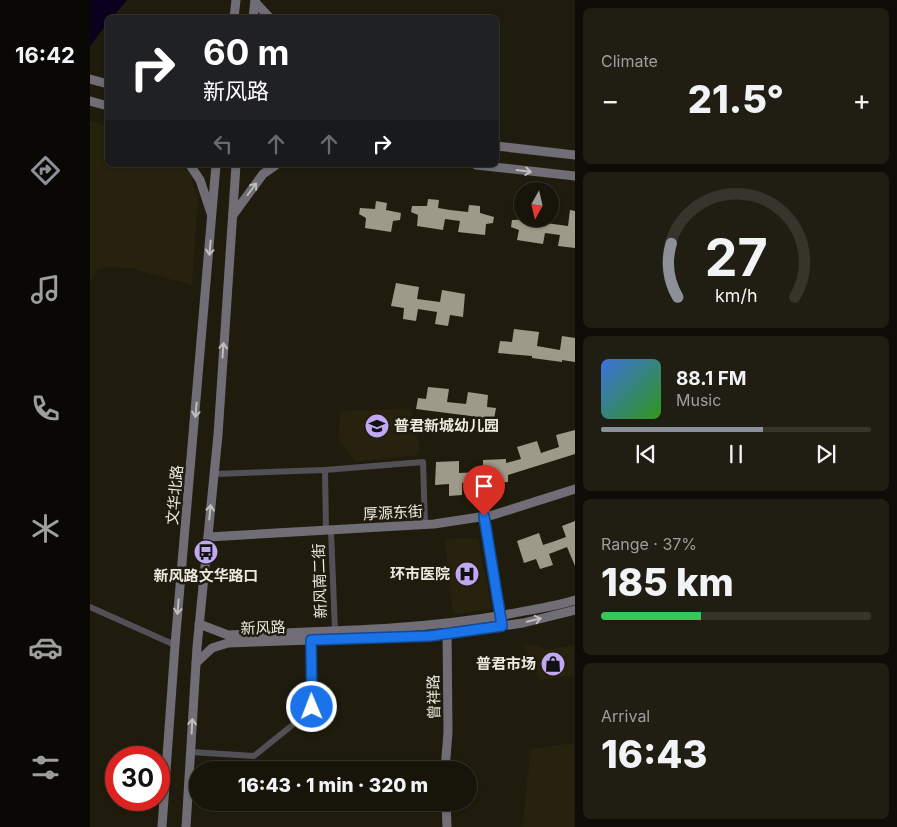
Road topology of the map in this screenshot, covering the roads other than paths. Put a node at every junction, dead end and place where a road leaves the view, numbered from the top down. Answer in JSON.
{"nodes":[{"id":1,"x":236,"y":0,"type":"edge"},
{"id":2,"x":255,"y":1,"type":"edge"},
{"id":3,"x":234,"y":15,"type":"edge"},
{"id":4,"x":253,"y":15,"type":"edge"},
{"id":5,"x":267,"y":15,"type":"edge"},
{"id":6,"x":90,"y":79,"type":"edge"},
{"id":7,"x":105,"y":83,"type":"edge"},
{"id":8,"x":90,"y":101,"type":"edge"},
{"id":9,"x":105,"y":105,"type":"edge"},
{"id":10,"x":499,"y":146,"type":"edge"},
{"id":11,"x":574,"y":155,"type":"edge"},
{"id":12,"x":191,"y":167,"type":"edge"},
{"id":13,"x":216,"y":167,"type":"edge"},
{"id":14,"x":236,"y":167,"type":"edge"},
{"id":15,"x":273,"y":167,"type":"edge"},
{"id":16,"x":494,"y":167,"type":"edge"},
{"id":17,"x":574,"y":176,"type":"edge"},
{"id":18,"x":212,"y":215,"type":"junction"},
{"id":19,"x":232,"y":216,"type":"junction"},
{"id":20,"x":325,"y":470,"type":"junction"},
{"id":21,"x":214,"y":474,"type":"junction"},
{"id":22,"x":574,"y":489,"type":"edge"},
{"id":23,"x":484,"y":516,"type":"junction"},
{"id":24,"x":425,"y":525,"type":"junction"},
{"id":25,"x":328,"y":531,"type":"junction"},
{"id":26,"x":208,"y":537,"type":"junction"},
{"id":27,"x":574,"y":600,"type":"edge"},
{"id":28,"x":90,"y":607,"type":"edge"},
{"id":29,"x":574,"y":610,"type":"edge"},
{"id":30,"x":500,"y":615,"type":"junction"},
{"id":31,"x":448,"y":623,"type":"junction"},
{"id":32,"x":199,"y":624,"type":"junction"},
{"id":33,"x":502,"y":626,"type":"junction"},
{"id":34,"x":335,"y":631,"type":"junction"},
{"id":35,"x":446,"y":634,"type":"junction"},
{"id":36,"x":311,"y":640,"type":"junction"},
{"id":37,"x":175,"y":645,"type":"junction"},
{"id":38,"x":196,"y":663,"type":"junction"},
{"id":39,"x":191,"y":752,"type":"junction"},
{"id":40,"x":446,"y":761,"type":"edge"},
{"id":41,"x":446,"y":811,"type":"edge"},
{"id":42,"x":162,"y":827,"type":"edge"},
{"id":43,"x":186,"y":827,"type":"edge"},
{"id":44,"x":447,"y":827,"type":"edge"}],
"edges":[{"from":1,"to":3,"type":"main road"},
{"from":2,"to":4,"type":"main road"},
{"from":2,"to":5,"type":"main road"},
{"from":6,"to":7,"type":"main road"},
{"from":8,"to":9,"type":"main road"},
{"from":10,"to":11,"type":"main road"},
{"from":12,"to":18,"type":"main road"},
{"from":13,"to":18,"type":"main road","name":"文华北路"},
{"from":14,"to":19,"type":"main road"},
{"from":19,"to":15,"type":"main road","one_way":true},
{"from":16,"to":17,"type":"main road","one_way":true},
{"from":18,"to":37,"type":"main road","name":"文华北路","one_way":true},
{"from":21,"to":19,"type":"main road","one_way":true},
{"from":20,"to":21,"type":"street"},
{"from":20,"to":24,"type":"street"},
{"from":20,"to":25,"type":"street","name":"新风南二街"},
{"from":26,"to":21,"type":"main road","one_way":true},
{"from":22,"to":23,"type":"main road","name":"厚源东街"},
{"from":23,"to":24,"type":"main road","name":"厚源东街"},
{"from":23,"to":30,"type":"main road"},
{"from":24,"to":25,"type":"main road","name":"厚源东街"},
{"from":25,"to":26,"type":"main road","name":"厚源东街"},
{"from":25,"to":34,"type":"street","name":"新风南二街"},
{"from":26,"to":32,"type":"main road"},
{"from":27,"to":30,"type":"main road","name":"新风路"},
{"from":28,"to":37,"type":"street"},
{"from":33,"to":29,"type":"main road","name":"新风路","one_way":true},
{"from":30,"to":31,"type":"main road","name":"新风路"},
{"from":30,"to":33,"type":"main road"},
{"from":31,"to":34,"type":"main road","name":"新风路"},
{"from":31,"to":35,"type":"main road","name":"曾祥路"},
{"from":32,"to":34,"type":"main road","name":"新风路"},
{"from":32,"to":38,"type":"main road"},
{"from":33,"to":35,"type":"main road","name":"新风路"},
{"from":35,"to":36,"type":"main road","name":"新风路"},
{"from":35,"to":40,"type":"main road","name":"曾祥路"},
{"from":36,"to":38,"type":"main road","name":"新风路"},
{"from":36,"to":39,"type":"street"},
{"from":37,"to":42,"type":"main road","name":"文华北路"},
{"from":39,"to":38,"type":"main road","one_way":true},
{"from":39,"to":43,"type":"main road"},
{"from":41,"to":44,"type":"main road"}]}
